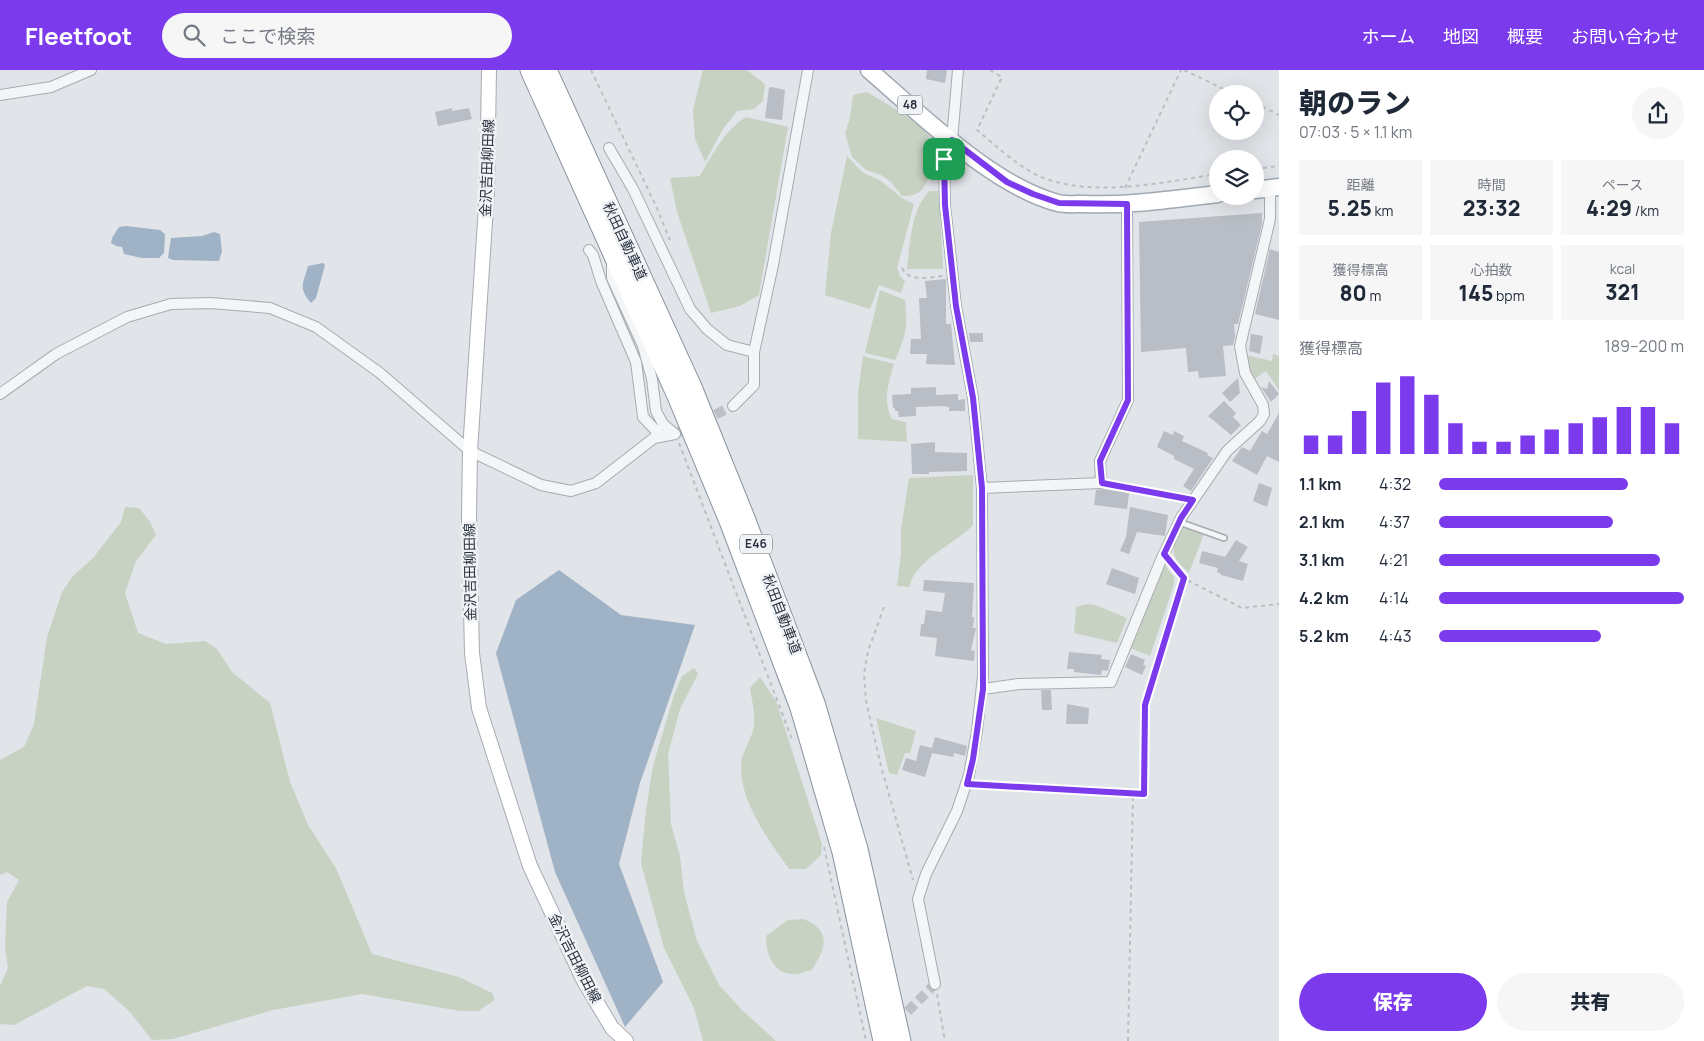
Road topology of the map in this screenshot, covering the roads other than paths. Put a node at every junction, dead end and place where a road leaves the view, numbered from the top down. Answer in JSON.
{"nodes":[{"id":1,"x":91,"y":70,"type":"edge"},
{"id":2,"x":489,"y":70,"type":"edge"},
{"id":3,"x":530,"y":70,"type":"edge"},
{"id":4,"x":546,"y":70,"type":"edge"},
{"id":5,"x":808,"y":70,"type":"edge"},
{"id":6,"x":869,"y":70,"type":"edge"},
{"id":7,"x":958,"y":70,"type":"edge"},
{"id":8,"x":0,"y":95,"type":"edge"},
{"id":9,"x":952,"y":140,"type":"junction"},
{"id":10,"x":609,"y":148,"type":"dead end"},
{"id":11,"x":1268,"y":188,"type":"edge"},
{"id":12,"x":1209,"y":194,"type":"edge"},
{"id":13,"x":1124,"y":199,"type":"junction"},
{"id":14,"x":589,"y":250,"type":"dead end"},
{"id":15,"x":612,"y":252,"type":"junction"},
{"id":16,"x":754,"y":352,"type":"junction"},
{"id":17,"x":0,"y":394,"type":"edge"},
{"id":18,"x":733,"y":406,"type":"tunnel mouth"},
{"id":19,"x":661,"y":436,"type":"junction"},
{"id":20,"x":470,"y":451,"type":"junction"},
{"id":21,"x":1102,"y":483,"type":"junction"},
{"id":22,"x":982,"y":488,"type":"junction"},
{"id":23,"x":1193,"y":500,"type":"junction"},
{"id":24,"x":1179,"y":522,"type":"junction"},
{"id":25,"x":1224,"y":538,"type":"dead end"},
{"id":26,"x":983,"y":689,"type":"junction"},
{"id":27,"x":935,"y":984,"type":"road end"},
{"id":28,"x":626,"y":1041,"type":"edge"},
{"id":29,"x":883,"y":1041,"type":"edge"},
{"id":30,"x":901,"y":1041,"type":"edge"}],
"edges":[{"from":1,"to":8,"type":"street"},
{"from":2,"to":20,"type":"main road","name":"金沢吉田柳田線"},
{"from":3,"to":15,"type":"highway","name":"秋田自動車道","number":"E46"},
{"from":4,"to":30,"type":"highway","name":"秋田自動車道","number":"E46"},
{"from":5,"to":16,"type":"street"},
{"from":6,"to":9,"type":"main road","number":"48"},
{"from":7,"to":9,"type":"street"},
{"from":9,"to":13,"type":"main road","number":"48"},
{"from":9,"to":22,"type":"street"},
{"from":10,"to":16,"type":"street"},
{"from":11,"to":23,"type":"street"},
{"from":12,"to":13,"type":"main road","number":"48"},
{"from":13,"to":21,"type":"street"},
{"from":14,"to":19,"type":"street"},
{"from":15,"to":19,"type":"street"},
{"from":15,"to":29,"type":"highway","name":"秋田自動車道","number":"E46"},
{"from":16,"to":18,"type":"street"},
{"from":17,"to":20,"type":"street"},
{"from":19,"to":20,"type":"street"},
{"from":20,"to":28,"type":"main road","name":"金沢吉田柳田線"},
{"from":21,"to":22,"type":"street"},
{"from":21,"to":23,"type":"lane"},
{"from":22,"to":26,"type":"street"},
{"from":23,"to":24,"type":"street"},
{"from":24,"to":25,"type":"lane"},
{"from":24,"to":26,"type":"street"},
{"from":26,"to":27,"type":"street"}]}
